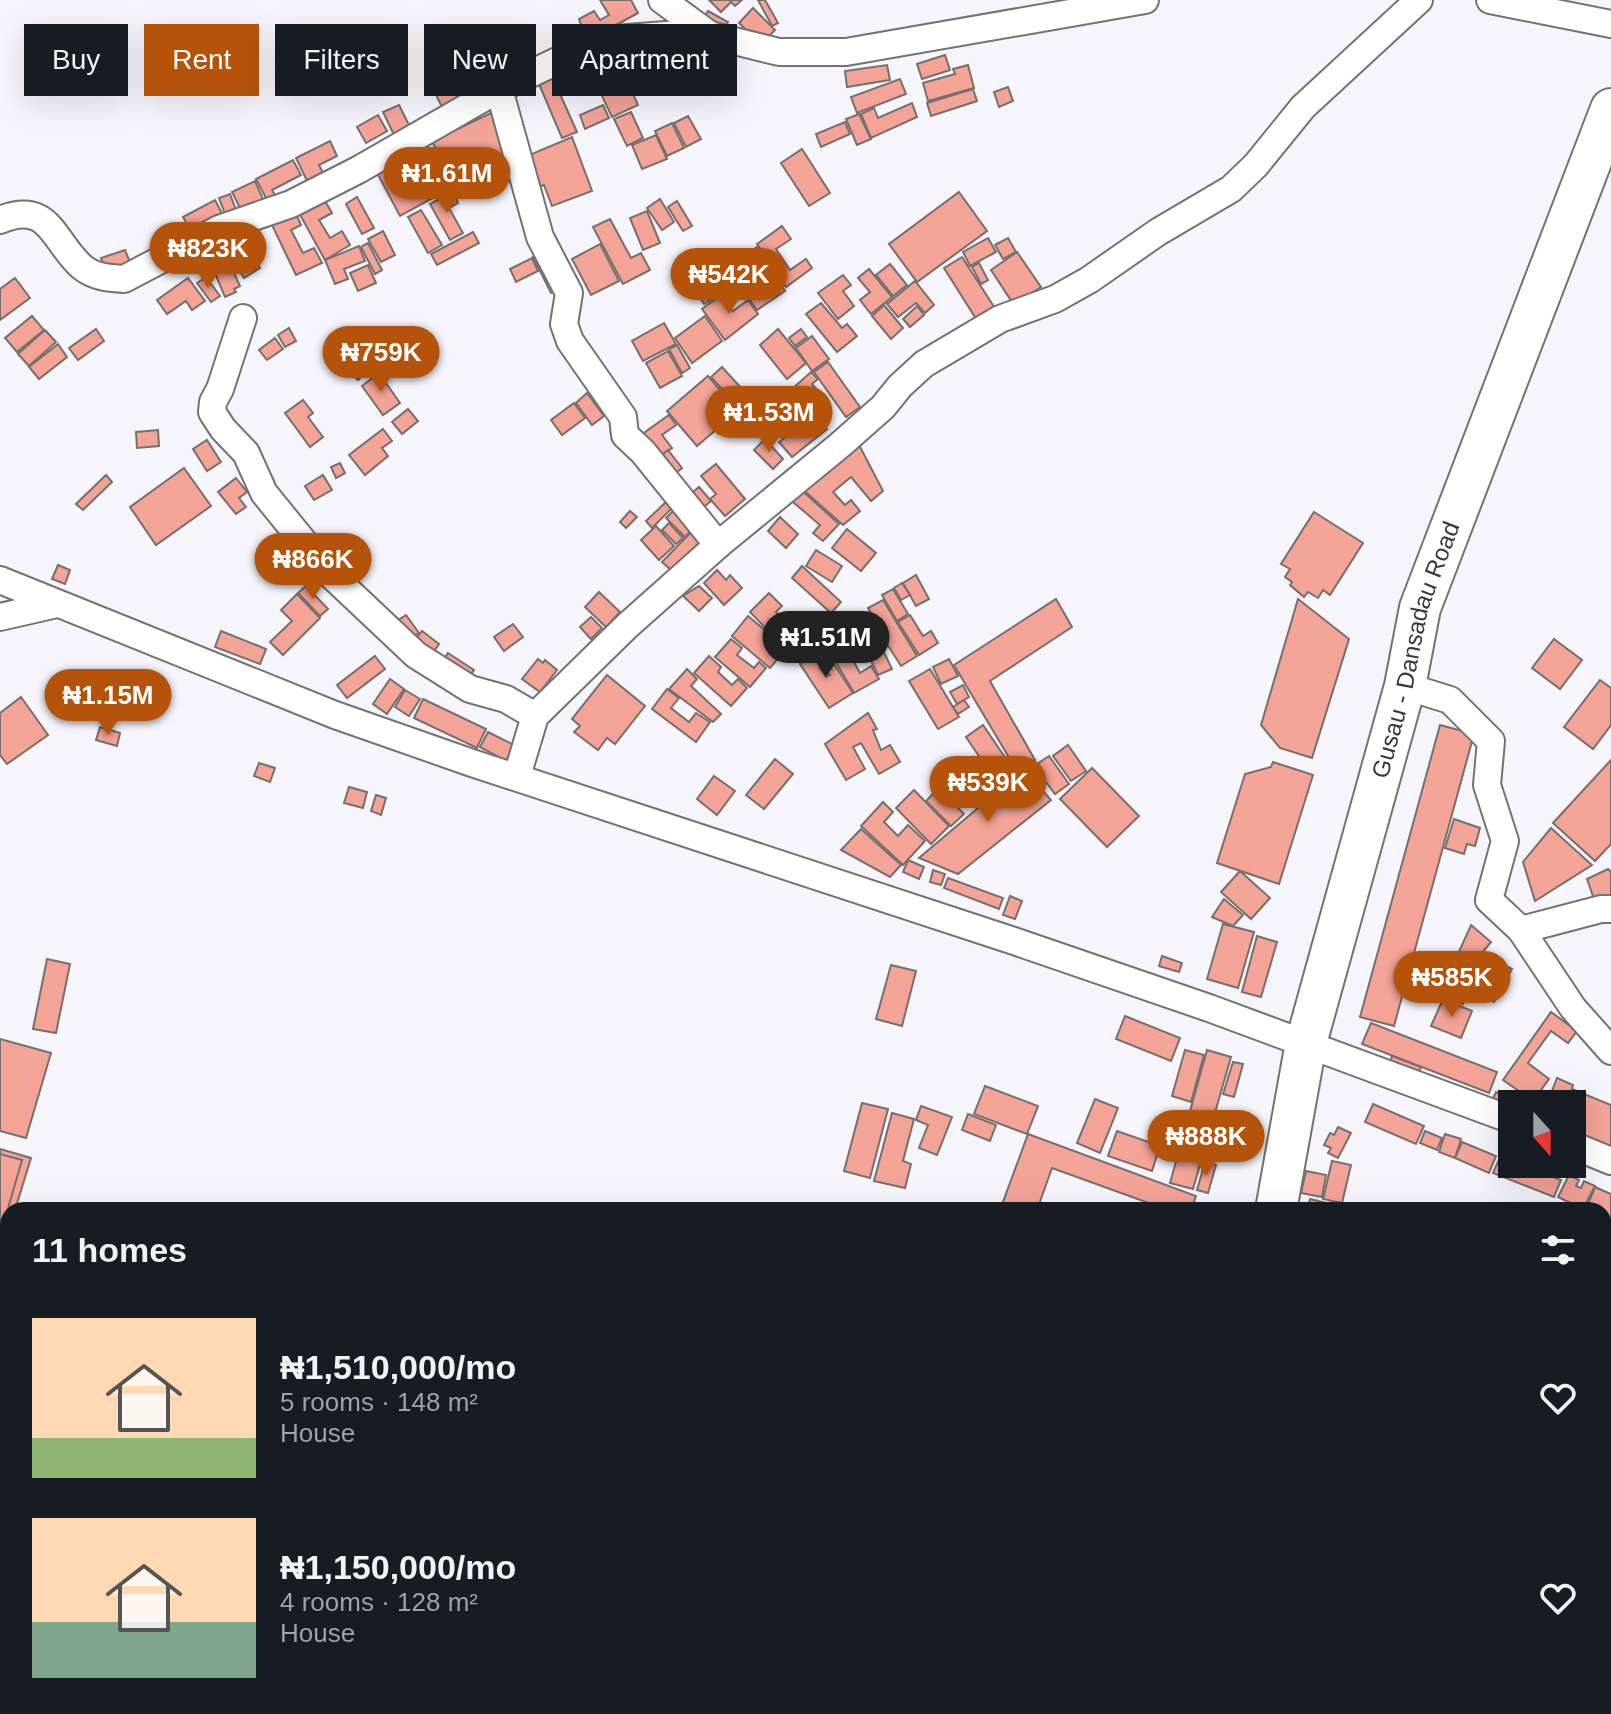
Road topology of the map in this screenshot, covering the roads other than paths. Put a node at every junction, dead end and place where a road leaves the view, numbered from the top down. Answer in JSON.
{"nodes":[{"id":1,"x":662,"y":0,"type":"edge"},
{"id":2,"x":1145,"y":0,"type":"edge"},
{"id":3,"x":1419,"y":0,"type":"edge"},
{"id":4,"x":1490,"y":0,"type":"edge"},
{"id":5,"x":694,"y":24,"type":"edge"},
{"id":6,"x":1611,"y":24,"type":"edge"},
{"id":7,"x":737,"y":41,"type":"edge"},
{"id":8,"x":487,"y":96,"type":"edge"},
{"id":9,"x":501,"y":96,"type":"edge"},
{"id":10,"x":1611,"y":109,"type":"edge"},
{"id":11,"x":0,"y":220,"type":"edge"},
{"id":12,"x":243,"y":318,"type":"dead end"},
{"id":13,"x":718,"y":545,"type":"junction"},
{"id":14,"x":0,"y":580,"type":"edge"},
{"id":15,"x":57,"y":604,"type":"junction"},
{"id":16,"x":0,"y":617,"type":"edge"},
{"id":17,"x":1405,"y":686,"type":"junction"},
{"id":18,"x":535,"y":716,"type":"junction"},
{"id":19,"x":517,"y":776,"type":"junction"},
{"id":20,"x":1611,"y":909,"type":"edge"},
{"id":21,"x":1521,"y":930,"type":"junction"},
{"id":22,"x":1306,"y":1043,"type":"junction"},
{"id":23,"x":1611,"y":1051,"type":"edge"},
{"id":24,"x":1498,"y":1115,"type":"edge"},
{"id":25,"x":1586,"y":1151,"type":"edge"},
{"id":26,"x":1611,"y":1161,"type":"edge"},
{"id":27,"x":1277,"y":1202,"type":"edge"}],
"edges":[{"from":1,"to":5,"type":"street"},
{"from":2,"to":7,"type":"street"},
{"from":3,"to":13,"type":"street"},
{"from":4,"to":6,"type":"street"},
{"from":8,"to":11,"type":"street"},
{"from":9,"to":13,"type":"street"},
{"from":10,"to":17,"type":"main road","name":"Gusau - Dansadau Road"},
{"from":12,"to":18,"type":"street"},
{"from":13,"to":18,"type":"street"},
{"from":14,"to":15,"type":"street"},
{"from":15,"to":16,"type":"street"},
{"from":15,"to":19,"type":"street"},
{"from":17,"to":21,"type":"street"},
{"from":17,"to":22,"type":"main road","name":"Gusau - Dansadau Road"},
{"from":18,"to":19,"type":"street"},
{"from":19,"to":22,"type":"street"},
{"from":20,"to":21,"type":"street"},
{"from":21,"to":23,"type":"street"},
{"from":22,"to":24,"type":"street"},
{"from":22,"to":27,"type":"main road","name":"Gusau - Dansadau Road"},
{"from":25,"to":26,"type":"street"}]}
